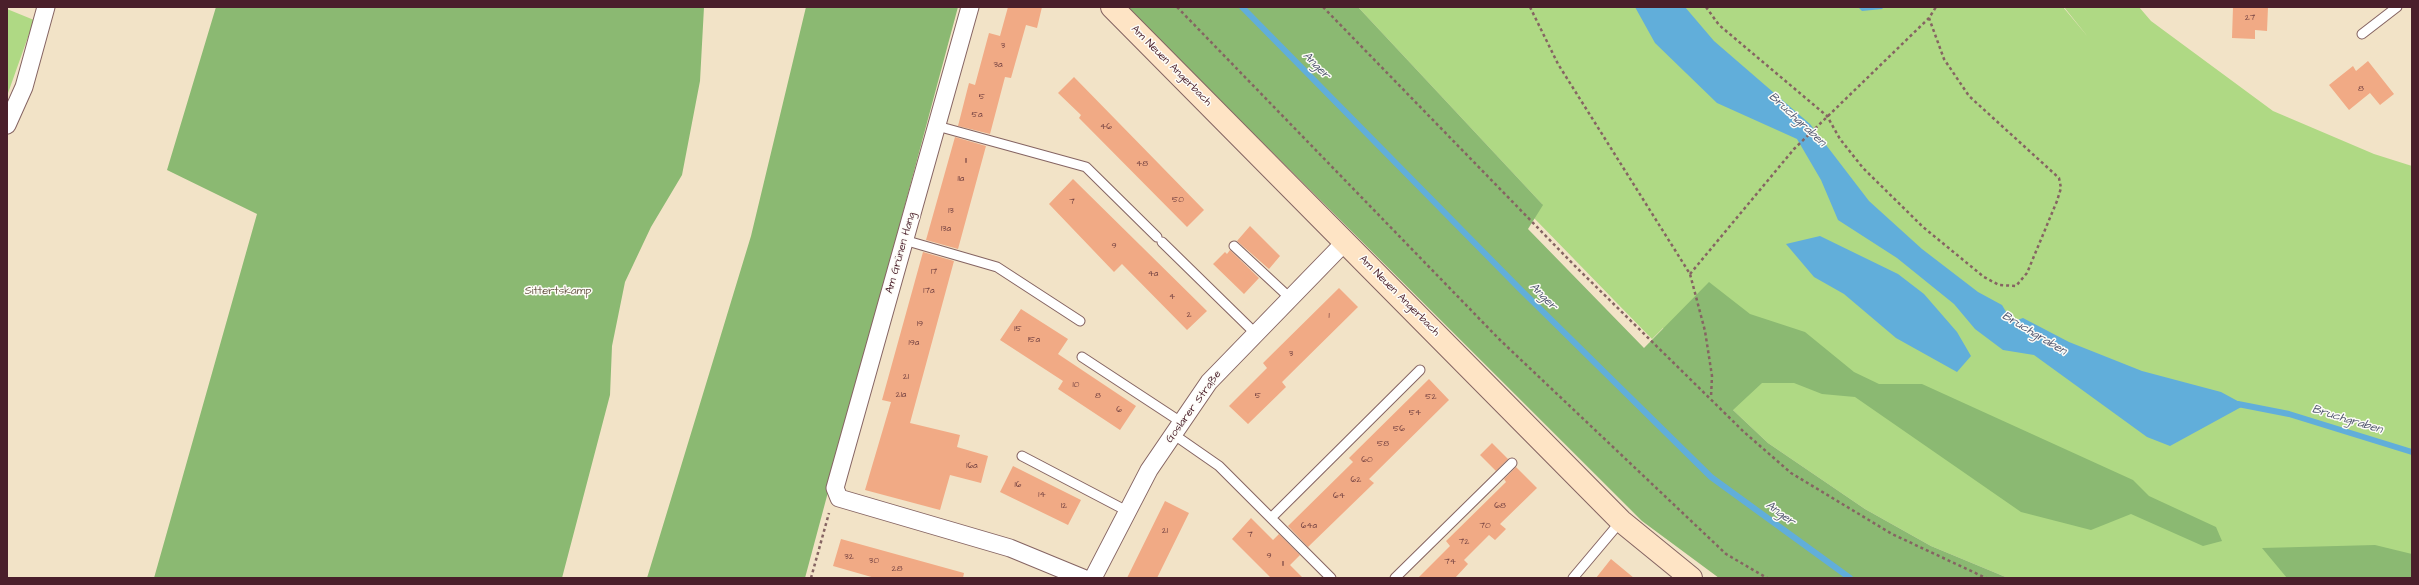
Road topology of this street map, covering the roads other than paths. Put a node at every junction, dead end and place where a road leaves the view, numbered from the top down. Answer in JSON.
{"nodes":[{"id":1,"x":46,"y":7,"type":"edge"},
{"id":2,"x":970,"y":7,"type":"edge"},
{"id":3,"x":1112,"y":7,"type":"edge"},
{"id":4,"x":2397,"y":7,"type":"edge"},
{"id":5,"x":2362,"y":34,"type":"dead end"},
{"id":6,"x":7,"y":125,"type":"edge"},
{"id":7,"x":936,"y":126,"type":"junction"},
{"id":8,"x":904,"y":240,"type":"junction"},
{"id":9,"x":1345,"y":242,"type":"junction"},
{"id":10,"x":1234,"y":246,"type":"dead end"},
{"id":11,"x":1290,"y":298,"type":"junction"},
{"id":12,"x":1080,"y":320,"type":"dead end"},
{"id":13,"x":1255,"y":333,"type":"junction"},
{"id":14,"x":1082,"y":357,"type":"dead end"},
{"id":15,"x":1420,"y":370,"type":"dead end"},
{"id":16,"x":1177,"y":428,"type":"junction"},
{"id":17,"x":1022,"y":456,"type":"dead end"},
{"id":18,"x":1512,"y":463,"type":"dead end"},
{"id":19,"x":1127,"y":511,"type":"junction"},
{"id":20,"x":1272,"y":517,"type":"junction"},
{"id":21,"x":1621,"y":520,"type":"junction"},
{"id":22,"x":1083,"y":578,"type":"edge"},
{"id":23,"x":1093,"y":578,"type":"edge"},
{"id":24,"x":1331,"y":578,"type":"edge"},
{"id":25,"x":1395,"y":578,"type":"edge"},
{"id":26,"x":1573,"y":578,"type":"edge"},
{"id":27,"x":1691,"y":578,"type":"edge"}],
"edges":[{"from":1,"to":6,"type":"street"},
{"from":2,"to":7,"type":"street","name":"Am Grünen Hang"},
{"from":3,"to":9,"type":"street","name":"Am Neuen Angerbach"},
{"from":4,"to":5,"type":"lane"},
{"from":7,"to":8,"type":"street","name":"Am Grünen Hang"},
{"from":7,"to":13,"type":"lane"},
{"from":8,"to":12,"type":"lane"},
{"from":8,"to":22,"type":"street","name":"Am Grünen Hang"},
{"from":9,"to":11,"type":"street","name":"Goslarer Straße"},
{"from":9,"to":21,"type":"street","name":"Am Neuen Angerbach"},
{"from":10,"to":11,"type":"lane"},
{"from":11,"to":13,"type":"street","name":"Goslarer Straße"},
{"from":13,"to":16,"type":"street","name":"Goslarer Straße"},
{"from":14,"to":16,"type":"lane"},
{"from":15,"to":20,"type":"lane"},
{"from":16,"to":19,"type":"street","name":"Goslarer Straße"},
{"from":16,"to":20,"type":"lane"},
{"from":17,"to":19,"type":"lane"},
{"from":18,"to":25,"type":"lane"},
{"from":19,"to":23,"type":"street","name":"Goslarer Straße"},
{"from":20,"to":24,"type":"lane"},
{"from":21,"to":26,"type":"lane"},
{"from":21,"to":27,"type":"street","name":"Am Neuen Angerbach"}]}
